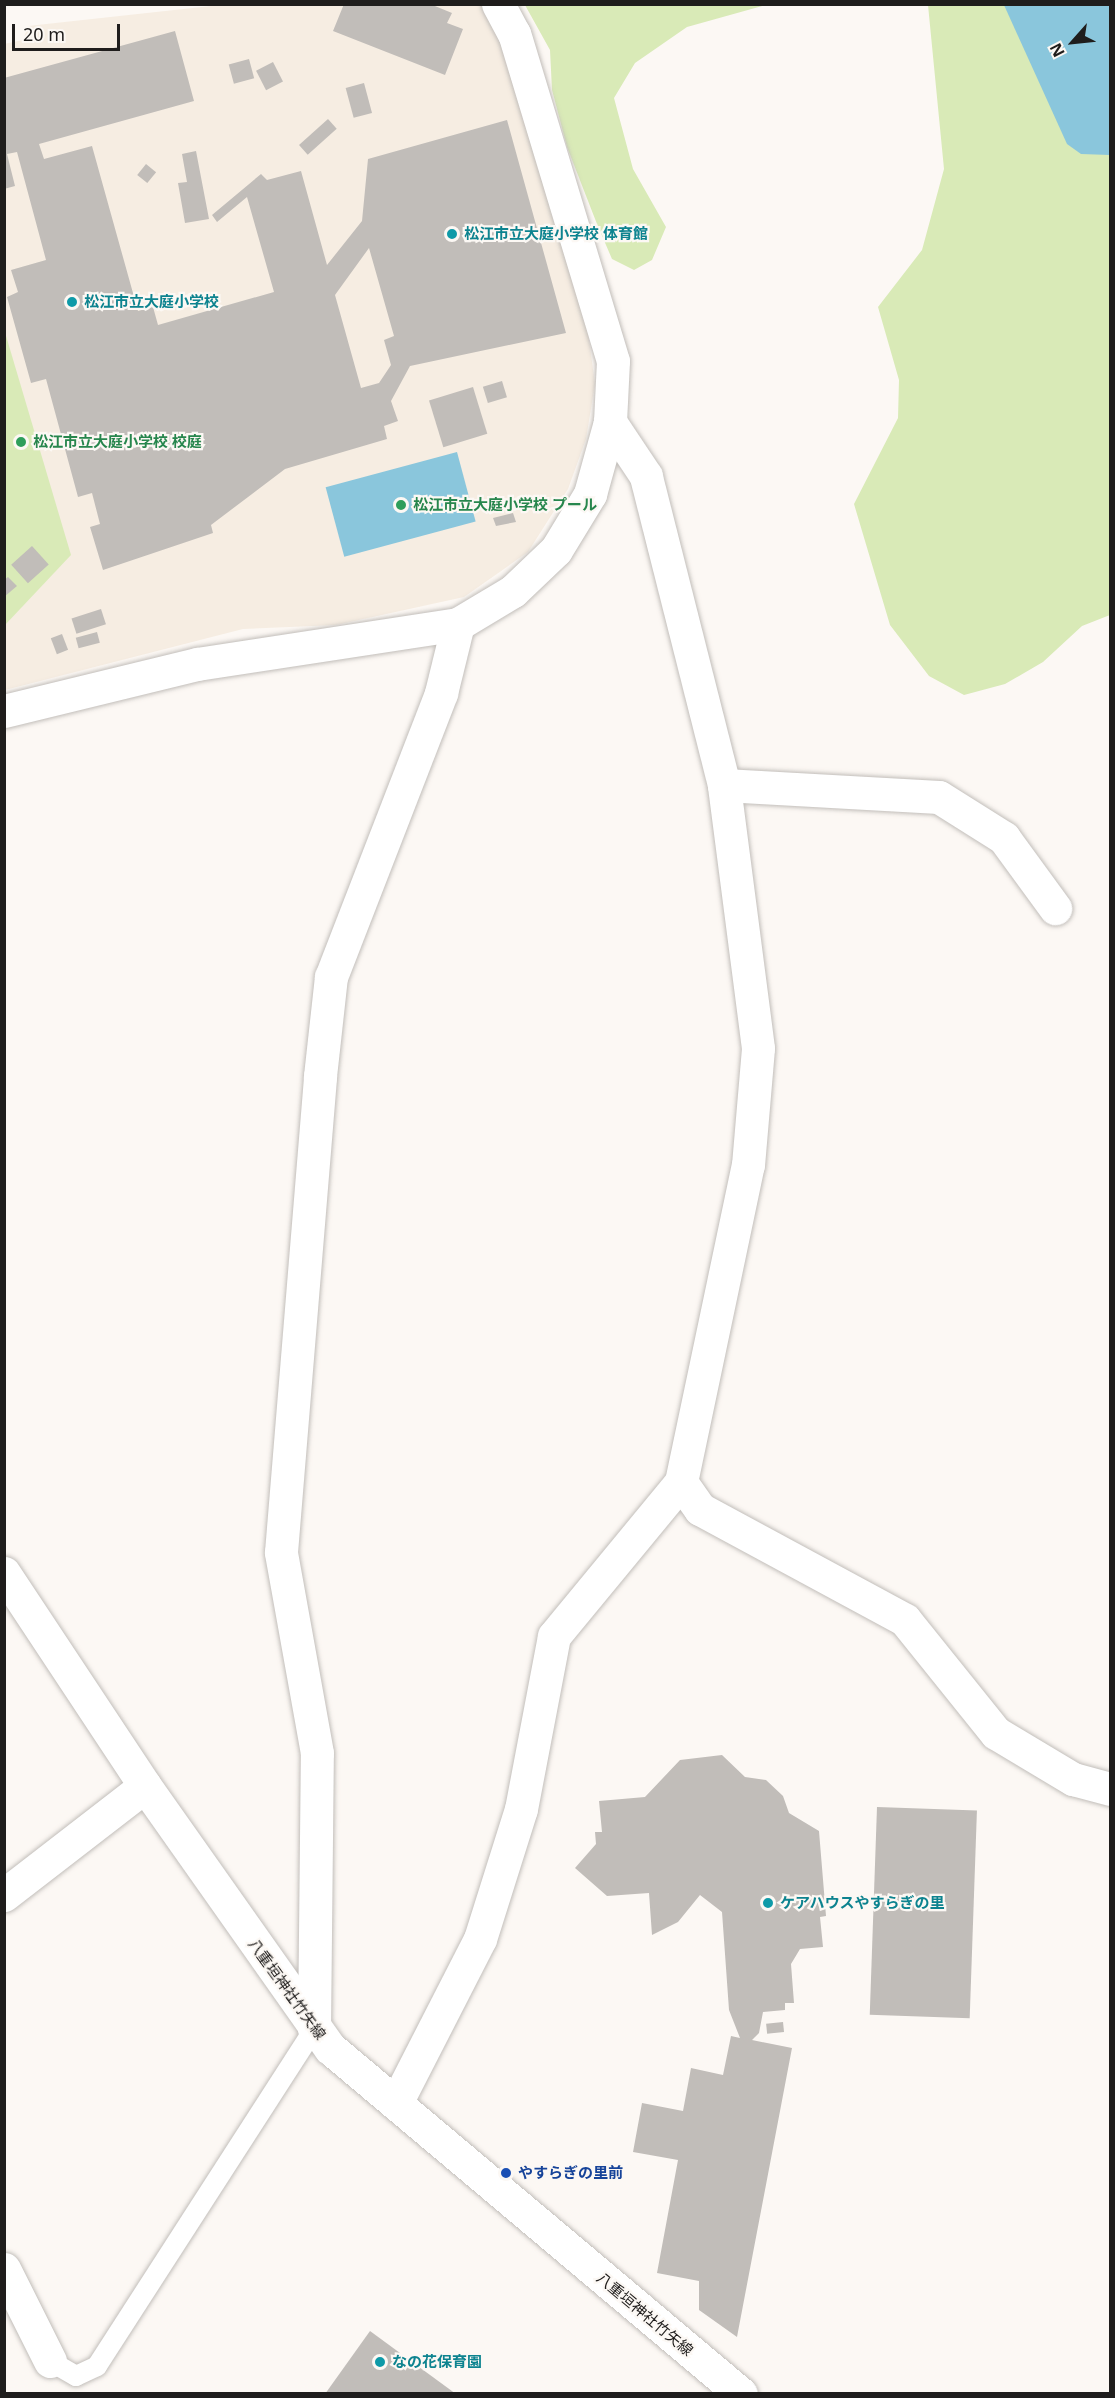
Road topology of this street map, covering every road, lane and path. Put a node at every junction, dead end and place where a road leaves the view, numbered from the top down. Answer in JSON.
{"nodes":[{"id":1,"x":498,"y":4,"type":"edge"},
{"id":2,"x":610,"y":422,"type":"junction"},
{"id":3,"x":458,"y":624,"type":"junction"},
{"id":4,"x":4,"y":711,"type":"edge"},
{"id":5,"x":724,"y":785,"type":"junction"},
{"id":6,"x":1055,"y":908,"type":"dead end"},
{"id":7,"x":681,"y":1482,"type":"junction"},
{"id":8,"x":4,"y":1572,"type":"edge"},
{"id":9,"x":145,"y":1786,"type":"junction"},
{"id":10,"x":1110,"y":1789,"type":"edge"},
{"id":11,"x":4,"y":1894,"type":"edge"},
{"id":12,"x":314,"y":2029,"type":"junction"},
{"id":13,"x":396,"y":2103,"type":"junction"},
{"id":14,"x":4,"y":2269,"type":"edge"},
{"id":15,"x":50,"y":2361,"type":"joint"},
{"id":16,"x":741,"y":2394,"type":"edge"}],
"edges":[{"from":1,"to":2,"type":"street"},
{"from":2,"to":3,"type":"street"},
{"from":2,"to":5,"type":"street"},
{"from":3,"to":4,"type":"street"},
{"from":3,"to":12,"type":"street"},
{"from":5,"to":6,"type":"street"},
{"from":5,"to":7,"type":"street"},
{"from":7,"to":10,"type":"street"},
{"from":7,"to":13,"type":"street"},
{"from":8,"to":9,"type":"street","name":"八重垣神社竹矢線"},
{"from":9,"to":11,"type":"street"},
{"from":9,"to":12,"type":"street","name":"八重垣神社竹矢線"},
{"from":12,"to":13,"type":"street","name":"八重垣神社竹矢線"},
{"from":12,"to":15,"type":"lane"},
{"from":13,"to":16,"type":"street","name":"八重垣神社竹矢線"},
{"from":14,"to":15,"type":"street"}]}
